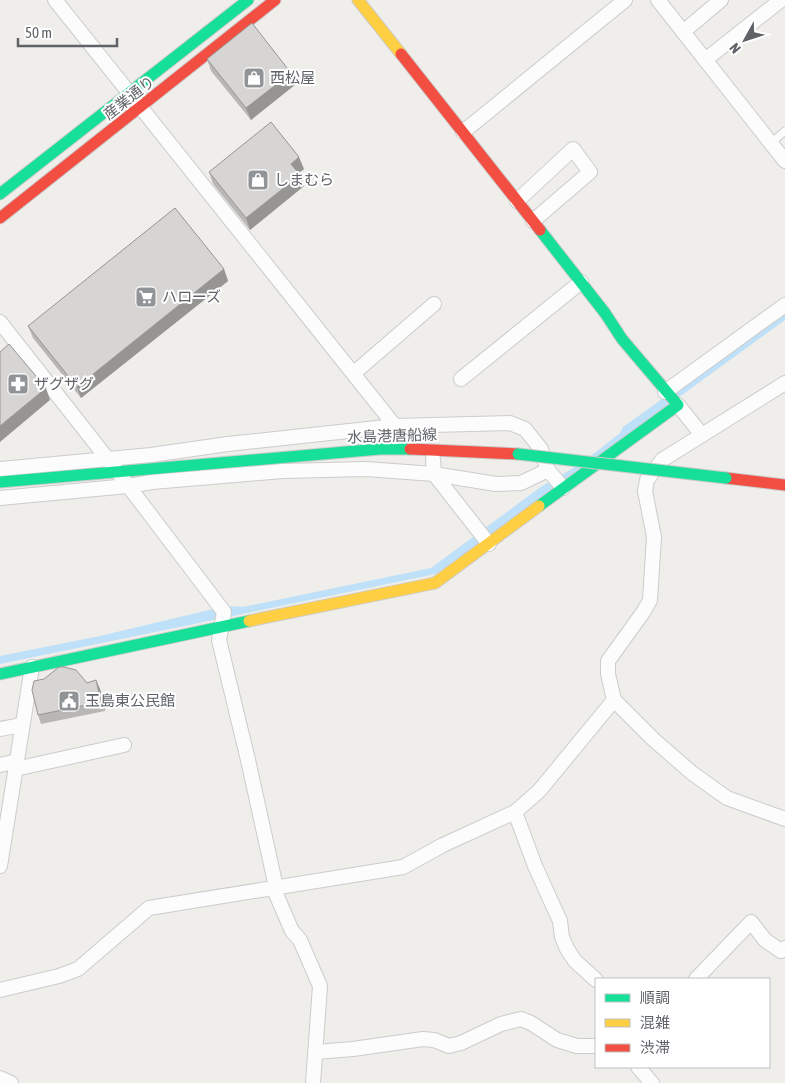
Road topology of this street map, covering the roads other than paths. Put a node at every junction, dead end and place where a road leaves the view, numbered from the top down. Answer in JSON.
{"nodes":[{"id":1,"x":55,"y":0,"type":"edge"},
{"id":2,"x":248,"y":0,"type":"edge"},
{"id":3,"x":275,"y":0,"type":"edge"},
{"id":4,"x":358,"y":0,"type":"edge"},
{"id":5,"x":625,"y":0,"type":"edge"},
{"id":6,"x":720,"y":0,"type":"edge"},
{"id":7,"x":781,"y":0,"type":"edge"},
{"id":8,"x":660,"y":1,"type":"edge"},
{"id":9,"x":683,"y":32,"type":"junction"},
{"id":10,"x":705,"y":60,"type":"junction"},
{"id":11,"x":129,"y":94,"type":"junction"},
{"id":12,"x":140,"y":108,"type":"junction"},
{"id":13,"x":785,"y":131,"type":"edge"},
{"id":14,"x":463,"y":132,"type":"junction"},
{"id":15,"x":771,"y":143,"type":"junction"},
{"id":16,"x":785,"y":161,"type":"edge"},
{"id":17,"x":0,"y":194,"type":"edge"},
{"id":18,"x":517,"y":201,"type":"junction"},
{"id":19,"x":0,"y":218,"type":"edge"},
{"id":20,"x":533,"y":221,"type":"junction"},
{"id":21,"x":581,"y":282,"type":"junction"},
{"id":22,"x":434,"y":304,"type":"dead end"},
{"id":23,"x":785,"y":305,"type":"edge"},
{"id":24,"x":0,"y":322,"type":"edge"},
{"id":25,"x":354,"y":373,"type":"junction"},
{"id":26,"x":461,"y":379,"type":"dead end"},
{"id":27,"x":785,"y":382,"type":"edge"},
{"id":28,"x":666,"y":392,"type":"junction"},
{"id":29,"x":678,"y":405,"type":"junction"},
{"id":30,"x":395,"y":426,"type":"junction"},
{"id":31,"x":702,"y":435,"type":"junction"},
{"id":32,"x":107,"y":459,"type":"junction"},
{"id":33,"x":433,"y":459,"type":"dead end"},
{"id":34,"x":0,"y":469,"type":"edge"},
{"id":35,"x":548,"y":470,"type":"junction"},
{"id":36,"x":117,"y":471,"type":"junction"},
{"id":37,"x":434,"y":474,"type":"junction"},
{"id":38,"x":0,"y":482,"type":"edge"},
{"id":39,"x":785,"y":485,"type":"edge"},
{"id":40,"x":128,"y":486,"type":"junction"},
{"id":41,"x":563,"y":488,"type":"junction"},
{"id":42,"x":0,"y":498,"type":"edge"},
{"id":43,"x":489,"y":544,"type":"junction"},
{"id":44,"x":222,"y":626,"type":"junction"},
{"id":45,"x":32,"y":667,"type":"junction"},
{"id":46,"x":0,"y":674,"type":"edge"},
{"id":47,"x":614,"y":700,"type":"junction"},
{"id":48,"x":22,"y":725,"type":"junction"},
{"id":49,"x":0,"y":730,"type":"edge"},
{"id":50,"x":124,"y":746,"type":"dead end"},
{"id":51,"x":0,"y":765,"type":"edge"},
{"id":52,"x":16,"y":765,"type":"junction"},
{"id":53,"x":515,"y":812,"type":"junction"},
{"id":54,"x":785,"y":819,"type":"edge"},
{"id":55,"x":0,"y":866,"type":"edge"},
{"id":56,"x":276,"y":886,"type":"junction"},
{"id":57,"x":785,"y":948,"type":"edge"},
{"id":58,"x":697,"y":978,"type":"edge"},
{"id":59,"x":595,"y":979,"type":"edge"},
{"id":60,"x":0,"y":990,"type":"edge"},
{"id":61,"x":595,"y":1046,"type":"edge"},
{"id":62,"x":316,"y":1052,"type":"junction"},
{"id":63,"x":639,"y":1068,"type":"edge"},
{"id":64,"x":0,"y":1078,"type":"edge"},
{"id":65,"x":11,"y":1083,"type":"edge"},
{"id":66,"x":313,"y":1083,"type":"edge"},
{"id":67,"x":652,"y":1083,"type":"edge"}],
"edges":[{"from":1,"to":11,"type":"street"},
{"from":2,"to":11,"type":"street","name":"産業通り"},
{"from":3,"to":12,"type":"street","name":"産業通り"},
{"from":4,"to":14,"type":"street"},
{"from":5,"to":14,"type":"street"},
{"from":6,"to":9,"type":"street"},
{"from":7,"to":10,"type":"street"},
{"from":8,"to":9,"type":"street"},
{"from":9,"to":10,"type":"street"},
{"from":10,"to":15,"type":"street"},
{"from":11,"to":12,"type":"street"},
{"from":11,"to":17,"type":"street","name":"産業通り"},
{"from":12,"to":19,"type":"street","name":"産業通り"},
{"from":12,"to":25,"type":"street"},
{"from":13,"to":15,"type":"lane"},
{"from":14,"to":18,"type":"street"},
{"from":15,"to":16,"type":"street"},
{"from":18,"to":20,"type":"street"},
{"from":18,"to":20,"type":"street"},
{"from":20,"to":21,"type":"street"},
{"from":21,"to":26,"type":"street"},
{"from":21,"to":28,"type":"street"},
{"from":22,"to":25,"type":"street"},
{"from":23,"to":28,"type":"street"},
{"from":24,"to":32,"type":"street"},
{"from":25,"to":30,"type":"street"},
{"from":27,"to":31,"type":"street"},
{"from":28,"to":29,"type":"street"},
{"from":29,"to":31,"type":"street"},
{"from":29,"to":41,"type":"street"},
{"from":30,"to":32,"type":"street"},
{"from":30,"to":35,"type":"street"},
{"from":31,"to":47,"type":"street"},
{"from":32,"to":34,"type":"street"},
{"from":32,"to":36,"type":"street"},
{"from":33,"to":37,"type":"street"},
{"from":35,"to":37,"type":"street"},
{"from":35,"to":41,"type":"street"},
{"from":36,"to":38,"type":"street","name":"水島港唐船線"},
{"from":36,"to":39,"type":"street","name":"水島港唐船線","bridge":true},
{"from":36,"to":40,"type":"street"},
{"from":37,"to":40,"type":"street"},
{"from":37,"to":43,"type":"street"},
{"from":40,"to":42,"type":"street"},
{"from":40,"to":44,"type":"street"},
{"from":41,"to":43,"type":"street"},
{"from":43,"to":44,"type":"street"},
{"from":44,"to":45,"type":"street"},
{"from":44,"to":56,"type":"street"},
{"from":45,"to":46,"type":"street"},
{"from":45,"to":48,"type":"street"},
{"from":47,"to":53,"type":"street"},
{"from":47,"to":54,"type":"street"},
{"from":48,"to":49,"type":"street"},
{"from":48,"to":52,"type":"street"},
{"from":50,"to":52,"type":"street"},
{"from":51,"to":52,"type":"street"},
{"from":52,"to":55,"type":"street"},
{"from":53,"to":56,"type":"street"},
{"from":53,"to":59,"type":"street"},
{"from":56,"to":60,"type":"street"},
{"from":56,"to":62,"type":"street"},
{"from":57,"to":58,"type":"street"},
{"from":61,"to":62,"type":"street"},
{"from":62,"to":66,"type":"street"},
{"from":63,"to":67,"type":"street"},
{"from":64,"to":65,"type":"street"}]}
